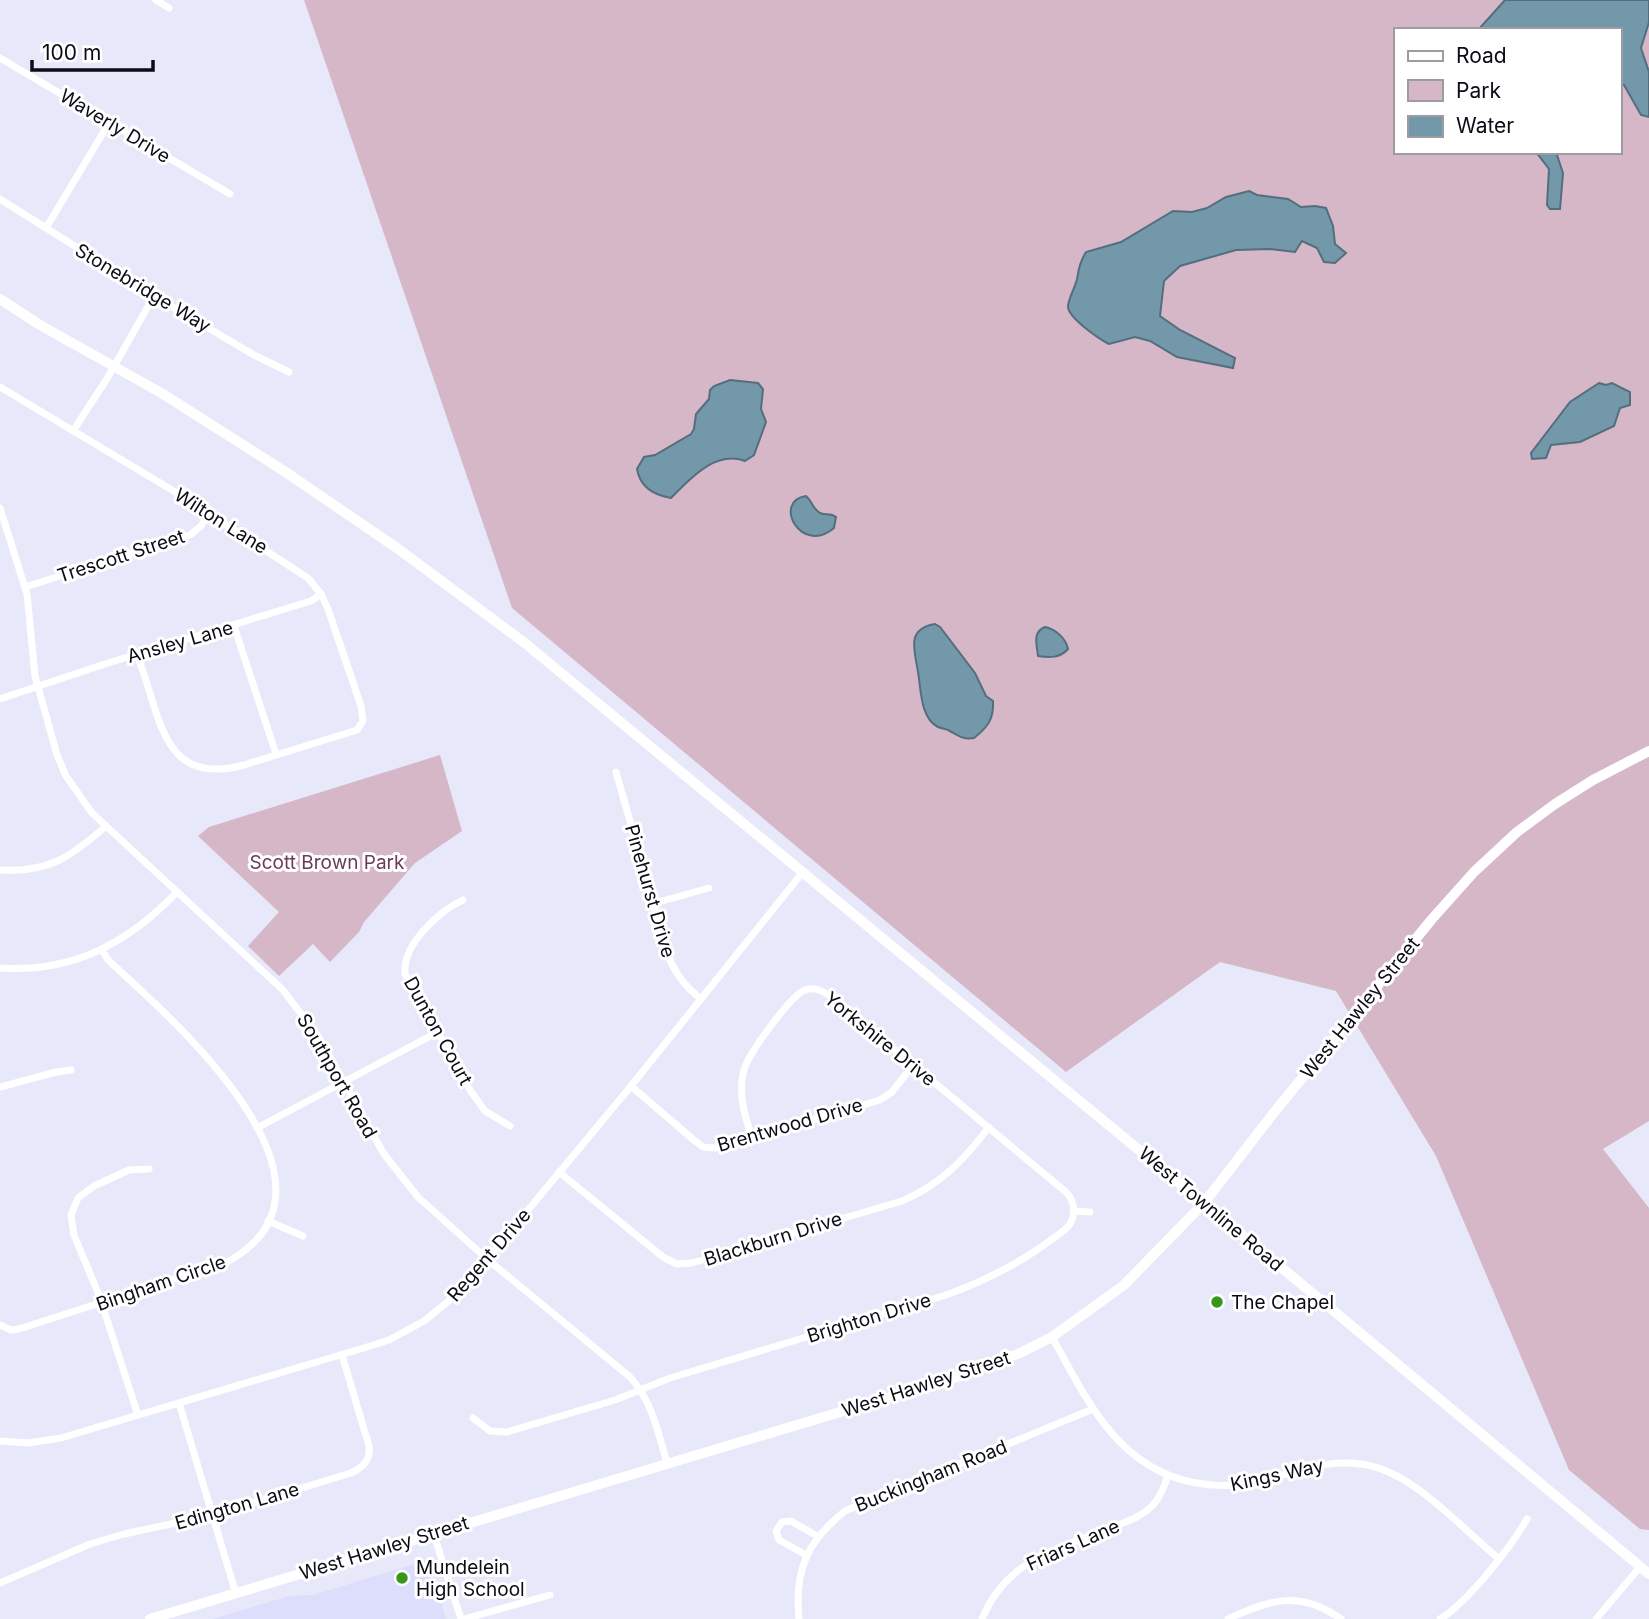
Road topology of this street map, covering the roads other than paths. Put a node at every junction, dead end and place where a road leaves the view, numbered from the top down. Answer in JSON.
{"nodes":[{"id":1,"x":156,"y":0,"type":"edge"},
{"id":2,"x":169,"y":8,"type":"dead end"},
{"id":3,"x":0,"y":58,"type":"edge"},
{"id":4,"x":109,"y":123,"type":"junction"},
{"id":5,"x":230,"y":194,"type":"dead end"},
{"id":6,"x":0,"y":199,"type":"edge"},
{"id":7,"x":46,"y":228,"type":"junction"},
{"id":8,"x":153,"y":296,"type":"junction"},
{"id":9,"x":0,"y":299,"type":"edge"},
{"id":10,"x":113,"y":367,"type":"junction"},
{"id":11,"x":289,"y":372,"type":"dead end"},
{"id":12,"x":0,"y":387,"type":"edge"},
{"id":13,"x":73,"y":431,"type":"junction"},
{"id":14,"x":0,"y":508,"type":"edge"},
{"id":15,"x":209,"y":514,"type":"junction"},
{"id":16,"x":25,"y":587,"type":"junction"},
{"id":17,"x":321,"y":594,"type":"junction"},
{"id":18,"x":234,"y":626,"type":"junction"},
{"id":19,"x":137,"y":655,"type":"junction"},
{"id":20,"x":38,"y":688,"type":"junction"},
{"id":21,"x":0,"y":699,"type":"edge"},
{"id":22,"x":1649,"y":751,"type":"edge"},
{"id":23,"x":276,"y":754,"type":"junction"},
{"id":24,"x":616,"y":772,"type":"dead end"},
{"id":25,"x":106,"y":826,"type":"junction"},
{"id":26,"x":0,"y":870,"type":"edge"},
{"id":27,"x":803,"y":873,"type":"junction"},
{"id":28,"x":709,"y":888,"type":"dead end"},
{"id":29,"x":177,"y":892,"type":"junction"},
{"id":30,"x":463,"y":900,"type":"dead end"},
{"id":31,"x":655,"y":904,"type":"junction"},
{"id":32,"x":102,"y":950,"type":"junction"},
{"id":33,"x":0,"y":968,"type":"edge"},
{"id":34,"x":701,"y":999,"type":"junction"},
{"id":35,"x":436,"y":1033,"type":"junction"},
{"id":36,"x":913,"y":1065,"type":"junction"},
{"id":37,"x":71,"y":1070,"type":"dead end"},
{"id":38,"x":342,"y":1082,"type":"junction"},
{"id":39,"x":631,"y":1086,"type":"junction"},
{"id":40,"x":0,"y":1087,"type":"edge"},
{"id":41,"x":510,"y":1126,"type":"dead end"},
{"id":42,"x":257,"y":1128,"type":"junction"},
{"id":43,"x":989,"y":1128,"type":"junction"},
{"id":44,"x":752,"y":1137,"type":"junction"},
{"id":45,"x":149,"y":1169,"type":"dead end"},
{"id":46,"x":559,"y":1172,"type":"junction"},
{"id":47,"x":1205,"y":1203,"type":"junction"},
{"id":48,"x":1074,"y":1211,"type":"junction"},
{"id":49,"x":1090,"y":1212,"type":"dead end"},
{"id":50,"x":268,"y":1221,"type":"junction"},
{"id":51,"x":303,"y":1236,"type":"dead end"},
{"id":52,"x":487,"y":1259,"type":"junction"},
{"id":53,"x":102,"y":1303,"type":"junction"},
{"id":54,"x":0,"y":1325,"type":"edge"},
{"id":55,"x":1052,"y":1337,"type":"junction"},
{"id":56,"x":342,"y":1355,"type":"junction"},
{"id":57,"x":642,"y":1391,"type":"junction"},
{"id":58,"x":179,"y":1403,"type":"junction"},
{"id":59,"x":1093,"y":1409,"type":"junction"},
{"id":60,"x":138,"y":1415,"type":"junction"},
{"id":61,"x":473,"y":1418,"type":"dead end"},
{"id":62,"x":0,"y":1441,"type":"edge"},
{"id":63,"x":667,"y":1463,"type":"junction"},
{"id":64,"x":1168,"y":1476,"type":"junction"},
{"id":65,"x":213,"y":1515,"type":"junction"},
{"id":66,"x":1527,"y":1519,"type":"dead end"},
{"id":67,"x":433,"y":1532,"type":"junction"},
{"id":68,"x":817,"y":1536,"type":"junction"},
{"id":69,"x":806,"y":1555,"type":"junction"},
{"id":70,"x":1499,"y":1558,"type":"junction"},
{"id":71,"x":1645,"y":1571,"type":"edge"},
{"id":72,"x":0,"y":1583,"type":"edge"},
{"id":73,"x":236,"y":1594,"type":"junction"},
{"id":74,"x":550,"y":1595,"type":"dead end"},
{"id":75,"x":150,"y":1619,"type":"edge"},
{"id":76,"x":462,"y":1619,"type":"edge"},
{"id":77,"x":799,"y":1619,"type":"edge"},
{"id":78,"x":982,"y":1619,"type":"edge"},
{"id":79,"x":1228,"y":1619,"type":"edge"},
{"id":80,"x":1341,"y":1619,"type":"edge"},
{"id":81,"x":1440,"y":1619,"type":"edge"},
{"id":82,"x":1596,"y":1619,"type":"edge"}],
"edges":[{"from":1,"to":2,"type":"street"},
{"from":3,"to":4,"type":"street","name":"Waverly Drive"},
{"from":4,"to":5,"type":"street","name":"Waverly Drive"},
{"from":4,"to":7,"type":"street"},
{"from":6,"to":7,"type":"street","name":"Stonebridge Way"},
{"from":7,"to":8,"type":"street","name":"Stonebridge Way"},
{"from":8,"to":10,"type":"street"},
{"from":8,"to":11,"type":"street","name":"Stonebridge Way"},
{"from":9,"to":10,"type":"main road","name":"West Townline Road"},
{"from":10,"to":13,"type":"street"},
{"from":10,"to":27,"type":"main road","name":"West Townline Road"},
{"from":12,"to":13,"type":"street","name":"Wilton Lane"},
{"from":13,"to":15,"type":"street","name":"Wilton Lane"},
{"from":14,"to":16,"type":"street","name":"Southport Road"},
{"from":15,"to":16,"type":"street","name":"Trescott Street"},
{"from":15,"to":17,"type":"street","name":"Wilton Lane"},
{"from":16,"to":20,"type":"street","name":"Southport Road"},
{"from":17,"to":18,"type":"street","name":"Ansley Lane"},
{"from":17,"to":23,"type":"street","name":"Wilton Lane"},
{"from":18,"to":19,"type":"street","name":"Ansley Lane"},
{"from":18,"to":23,"type":"street"},
{"from":19,"to":20,"type":"street","name":"Ansley Lane"},
{"from":19,"to":23,"type":"street"},
{"from":20,"to":21,"type":"street","name":"Ansley Lane"},
{"from":20,"to":25,"type":"street","name":"Southport Road"},
{"from":22,"to":47,"type":"street","name":"West Hawley Street"},
{"from":24,"to":31,"type":"street","name":"Pinehurst Drive"},
{"from":25,"to":26,"type":"street"},
{"from":25,"to":29,"type":"street","name":"Southport Road"},
{"from":27,"to":34,"type":"street","name":"Regent Drive"},
{"from":27,"to":47,"type":"main road","name":"West Townline Road"},
{"from":28,"to":31,"type":"street"},
{"from":29,"to":32,"type":"street"},
{"from":29,"to":38,"type":"street","name":"Southport Road"},
{"from":30,"to":35,"type":"street","name":"Dunton Court"},
{"from":31,"to":34,"type":"street","name":"Pinehurst Drive"},
{"from":32,"to":33,"type":"street"},
{"from":32,"to":42,"type":"street","name":"Bingham Circle"},
{"from":34,"to":39,"type":"street","name":"Regent Drive"},
{"from":35,"to":38,"type":"street"},
{"from":35,"to":41,"type":"street","name":"Dunton Court"},
{"from":36,"to":43,"type":"street","name":"Yorkshire Drive"},
{"from":36,"to":44,"type":"street","name":"Brentwood Drive"},
{"from":36,"to":44,"type":"street","name":"Yorkshire Drive"},
{"from":37,"to":40,"type":"street"},
{"from":38,"to":42,"type":"street"},
{"from":38,"to":52,"type":"street","name":"Southport Road"},
{"from":39,"to":44,"type":"street","name":"Brentwood Drive"},
{"from":39,"to":46,"type":"street","name":"Regent Drive"},
{"from":42,"to":50,"type":"street","name":"Bingham Circle"},
{"from":43,"to":46,"type":"street","name":"Blackburn Drive"},
{"from":43,"to":48,"type":"street","name":"Yorkshire Drive"},
{"from":45,"to":53,"type":"street"},
{"from":46,"to":52,"type":"street","name":"Regent Drive"},
{"from":47,"to":55,"type":"street","name":"West Hawley Street"},
{"from":47,"to":71,"type":"main road","name":"West Townline Road"},
{"from":48,"to":49,"type":"street"},
{"from":48,"to":57,"type":"street","name":"Brighton Drive"},
{"from":50,"to":51,"type":"street"},
{"from":50,"to":53,"type":"street","name":"Bingham Circle"},
{"from":52,"to":56,"type":"street","name":"Regent Drive"},
{"from":52,"to":57,"type":"street","name":"Southport Road"},
{"from":53,"to":54,"type":"street","name":"Bingham Circle"},
{"from":53,"to":60,"type":"street"},
{"from":55,"to":59,"type":"street","name":"Kings Way"},
{"from":55,"to":63,"type":"street","name":"West Hawley Street"},
{"from":56,"to":58,"type":"street","name":"Regent Drive"},
{"from":56,"to":65,"type":"street","name":"Edington Lane"},
{"from":57,"to":61,"type":"street","name":"Brighton Drive"},
{"from":57,"to":63,"type":"street"},
{"from":58,"to":60,"type":"street","name":"Regent Drive"},
{"from":58,"to":65,"type":"street"},
{"from":59,"to":64,"type":"street","name":"Kings Way"},
{"from":59,"to":68,"type":"street","name":"Buckingham Road"},
{"from":60,"to":62,"type":"street","name":"Regent Drive"},
{"from":63,"to":67,"type":"street","name":"West Hawley Street"},
{"from":64,"to":70,"type":"street","name":"Kings Way"},
{"from":64,"to":78,"type":"street","name":"Friars Lane"},
{"from":65,"to":72,"type":"street","name":"Edington Lane"},
{"from":65,"to":73,"type":"street"},
{"from":66,"to":70,"type":"street"},
{"from":67,"to":73,"type":"street","name":"West Hawley Street"},
{"from":67,"to":76,"type":"street"},
{"from":68,"to":69,"type":"street","name":"Buckingham Road"},
{"from":68,"to":69,"type":"street"},
{"from":69,"to":77,"type":"street","name":"Buckingham Road"},
{"from":70,"to":81,"type":"street"},
{"from":71,"to":82,"type":"street"},
{"from":73,"to":75,"type":"street","name":"West Hawley Street"},
{"from":74,"to":76,"type":"street"},
{"from":79,"to":80,"type":"street"}]}
